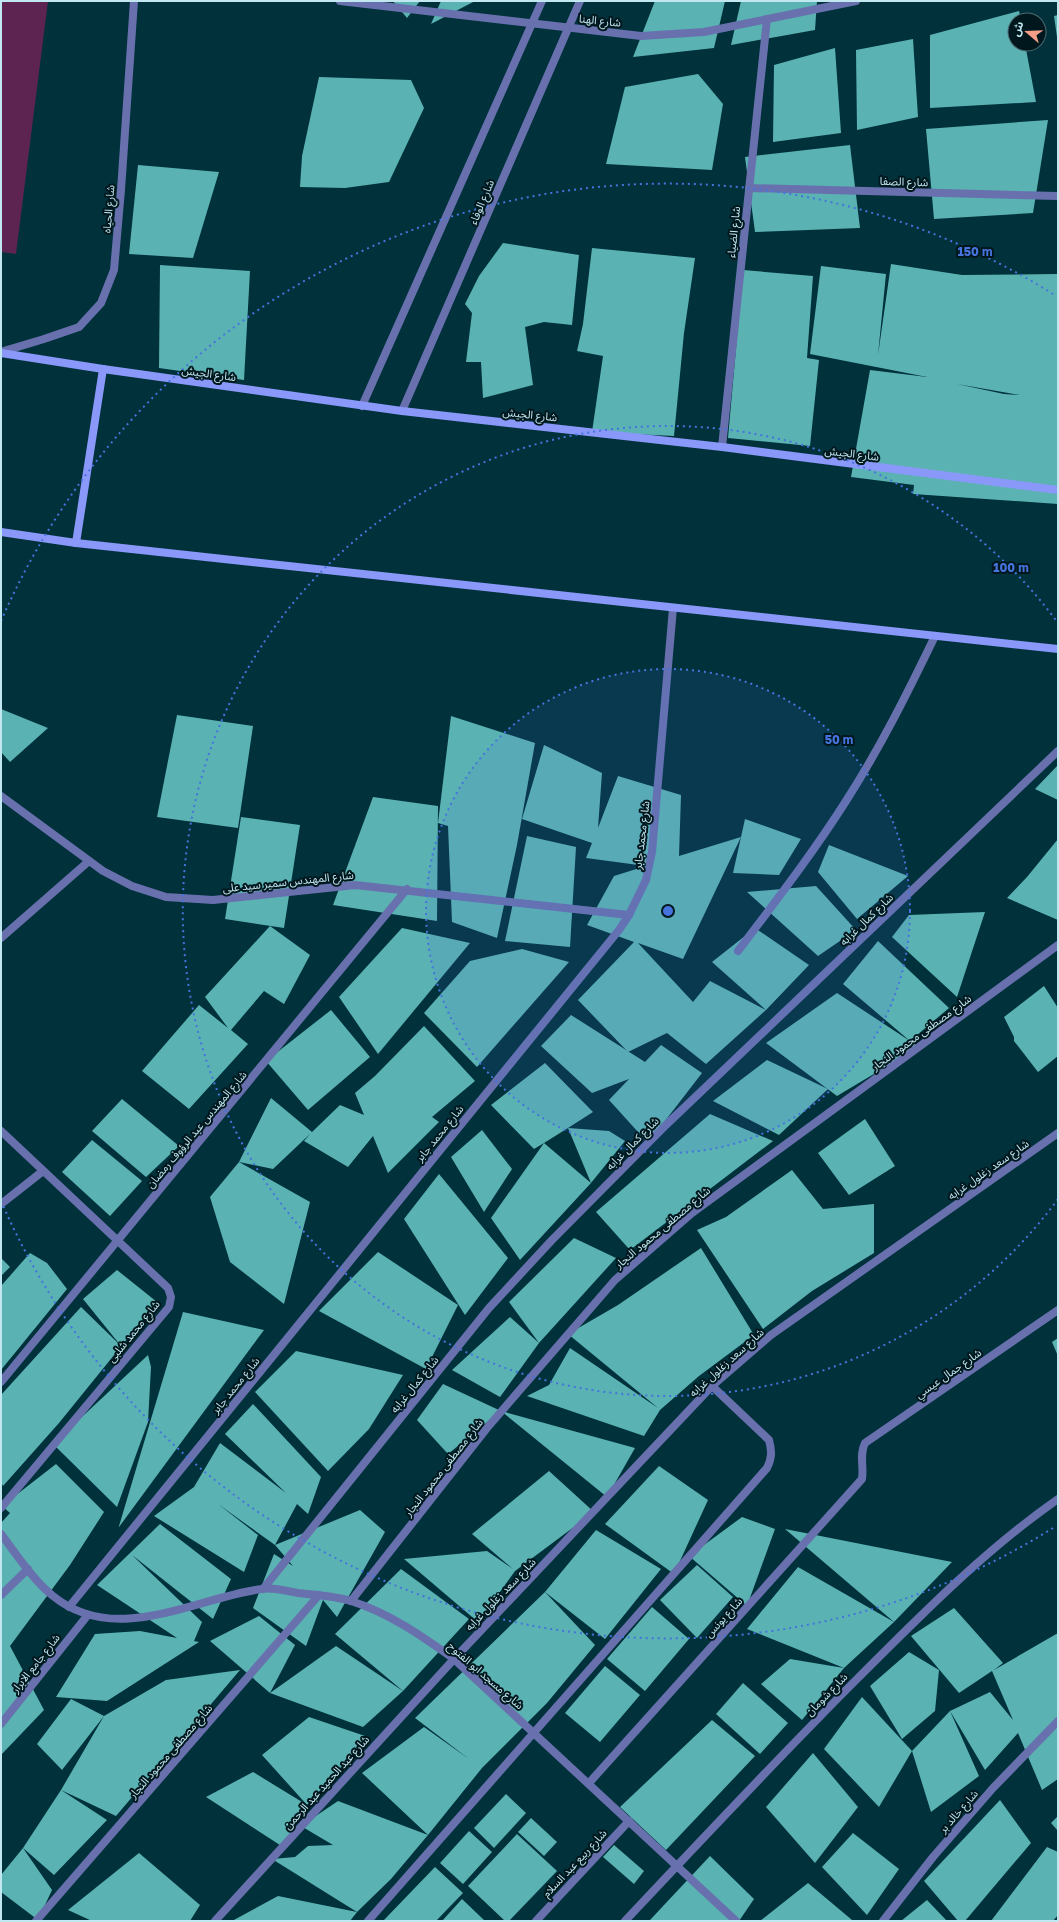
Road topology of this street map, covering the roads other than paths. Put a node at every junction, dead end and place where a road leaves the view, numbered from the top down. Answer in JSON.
{"nodes":[{"id":1,"x":134,"y":1,"type":"edge"},
{"id":2,"x":340,"y":1,"type":"edge"},
{"id":3,"x":542,"y":1,"type":"edge"},
{"id":4,"x":580,"y":1,"type":"edge"},
{"id":5,"x":856,"y":1,"type":"edge"},
{"id":6,"x":767,"y":19,"type":"junction"},
{"id":7,"x":532,"y":23,"type":"junction"},
{"id":8,"x":569,"y":28,"type":"junction"},
{"id":9,"x":749,"y":188,"type":"junction"},
{"id":10,"x":1058,"y":196,"type":"edge"},
{"id":11,"x":1,"y":352,"type":"edge"},
{"id":12,"x":103,"y":369,"type":"junction"},
{"id":13,"x":362,"y":406,"type":"junction"},
{"id":14,"x":402,"y":411,"type":"junction"},
{"id":15,"x":722,"y":447,"type":"junction"},
{"id":16,"x":1058,"y":490,"type":"edge"},
{"id":17,"x":1,"y":532,"type":"edge"},
{"id":18,"x":76,"y":543,"type":"junction"},
{"id":19,"x":673,"y":608,"type":"junction"},
{"id":20,"x":935,"y":636,"type":"junction"},
{"id":21,"x":1058,"y":649,"type":"edge"},
{"id":22,"x":1058,"y":751,"type":"edge"},
{"id":23,"x":1,"y":796,"type":"edge"},
{"id":24,"x":89,"y":861,"type":"junction"},
{"id":25,"x":407,"y":889,"type":"junction"},
{"id":26,"x":629,"y":915,"type":"junction"},
{"id":27,"x":1,"y":938,"type":"edge"},
{"id":28,"x":1058,"y":944,"type":"edge"},
{"id":29,"x":738,"y":951,"type":"dead end"},
{"id":30,"x":1,"y":1131,"type":"edge"},
{"id":31,"x":1058,"y":1133,"type":"edge"},
{"id":32,"x":43,"y":1171,"type":"junction"},
{"id":33,"x":1,"y":1204,"type":"edge"},
{"id":34,"x":118,"y":1240,"type":"junction"},
{"id":35,"x":1058,"y":1310,"type":"edge"},
{"id":36,"x":1,"y":1382,"type":"edge"},
{"id":37,"x":712,"y":1386,"type":"junction"},
{"id":38,"x":862,"y":1461,"type":"joint"},
{"id":39,"x":1058,"y":1499,"type":"edge"},
{"id":40,"x":1,"y":1507,"type":"edge"},
{"id":41,"x":1,"y":1534,"type":"edge"},
{"id":42,"x":28,"y":1569,"type":"junction"},
{"id":43,"x":263,"y":1589,"type":"junction"},
{"id":44,"x":1,"y":1595,"type":"edge"},
{"id":45,"x":319,"y":1595,"type":"junction"},
{"id":46,"x":351,"y":1601,"type":"junction"},
{"id":47,"x":69,"y":1607,"type":"junction"},
{"id":48,"x":87,"y":1616,"type":"junction"},
{"id":49,"x":454,"y":1659,"type":"junction"},
{"id":50,"x":1058,"y":1721,"type":"edge"},
{"id":51,"x":1,"y":1724,"type":"edge"},
{"id":52,"x":534,"y":1733,"type":"junction"},
{"id":53,"x":589,"y":1783,"type":"junction"},
{"id":54,"x":628,"y":1821,"type":"junction"},
{"id":55,"x":677,"y":1865,"type":"junction"},
{"id":56,"x":36,"y":1921,"type":"edge"},
{"id":57,"x":215,"y":1921,"type":"edge"},
{"id":58,"x":368,"y":1921,"type":"edge"},
{"id":59,"x":536,"y":1921,"type":"edge"},
{"id":60,"x":625,"y":1921,"type":"edge"},
{"id":61,"x":736,"y":1921,"type":"edge"},
{"id":62,"x":883,"y":1921,"type":"edge"}],
"edges":[{"from":1,"to":11,"type":"street","name":"شارع الحياه"},
{"from":2,"to":7,"type":"street","name":"شارع الهنا"},
{"from":3,"to":7,"type":"street"},
{"from":4,"to":8,"type":"street","name":"شارع الوفاء"},
{"from":5,"to":6,"type":"street","name":"شارع الهنا"},
{"from":6,"to":8,"type":"street","name":"شارع الهنا"},
{"from":6,"to":9,"type":"street","name":"شارع الضياء"},
{"from":7,"to":8,"type":"street","name":"شارع الهنا"},
{"from":7,"to":13,"type":"street"},
{"from":8,"to":14,"type":"street","name":"شارع الوفاء"},
{"from":9,"to":10,"type":"street","name":"شارع الصفا"},
{"from":9,"to":15,"type":"street","name":"شارع الضياء"},
{"from":11,"to":12,"type":"main road","name":"شارع الجيش"},
{"from":12,"to":13,"type":"main road","name":"شارع الجيش"},
{"from":12,"to":18,"type":"main road"},
{"from":13,"to":14,"type":"main road","name":"شارع الجيش"},
{"from":14,"to":15,"type":"main road","name":"شارع الجيش"},
{"from":15,"to":16,"type":"main road","name":"شارع الجيش"},
{"from":17,"to":18,"type":"main road"},
{"from":18,"to":19,"type":"main road"},
{"from":19,"to":20,"type":"main road"},
{"from":19,"to":26,"type":"street","name":"شارع محمد جابر"},
{"from":20,"to":21,"type":"main road"},
{"from":20,"to":29,"type":"street"},
{"from":22,"to":43,"type":"street","name":"شارع كمال غرابه"},
{"from":23,"to":24,"type":"street","name":"شارع المهندس سمير سيد على"},
{"from":24,"to":25,"type":"street","name":"شارع المهندس سمير سيد على"},
{"from":24,"to":27,"type":"street"},
{"from":25,"to":26,"type":"street","name":"شارع المهندس سمير سيد على"},
{"from":25,"to":34,"type":"street","name":"شارع المهندس عبد الرؤوف رمضان"},
{"from":26,"to":47,"type":"street","name":"شارع محمد جابر"},
{"from":28,"to":46,"type":"street","name":"شارع مصطفى محمود النجار"},
{"from":30,"to":32,"type":"street","name":"شارع محمد شلبى"},
{"from":31,"to":37,"type":"street","name":"شارع سعد زغلول غرابه"},
{"from":32,"to":33,"type":"street"},
{"from":32,"to":34,"type":"street","name":"شارع محمد شلبى"},
{"from":34,"to":36,"type":"street","name":"شارع المهندس عبد الرؤوف رمضان"},
{"from":34,"to":40,"type":"street","name":"شارع محمد شلبى"},
{"from":35,"to":38,"type":"street","name":"شارع جمال عيسي"},
{"from":37,"to":49,"type":"street","name":"شارع سعد زغلول غرابه"},
{"from":37,"to":52,"type":"street"},
{"from":38,"to":53,"type":"street","name":"شارع يونس"},
{"from":39,"to":55,"type":"street","name":"شارع شومان"},
{"from":41,"to":42,"type":"street","name":"شارع مسجد ابو الفتوح"},
{"from":42,"to":44,"type":"street"},
{"from":42,"to":47,"type":"street","name":"شارع مسجد ابو الفتوح"},
{"from":43,"to":45,"type":"street","name":"شارع مسجد ابو الفتوح"},
{"from":43,"to":48,"type":"street","name":"شارع مسجد ابو الفتوح"},
{"from":45,"to":46,"type":"street","name":"شارع مسجد ابو الفتوح"},
{"from":45,"to":56,"type":"street","name":"شارع مصطفى محمود النجار"},
{"from":46,"to":49,"type":"street","name":"شارع مسجد ابو الفتوح"},
{"from":47,"to":48,"type":"street","name":"شارع مسجد ابو الفتوح"},
{"from":48,"to":51,"type":"street","name":"شارع جامع الابرار"},
{"from":49,"to":52,"type":"street","name":"شارع مسجد ابو الفتوح"},
{"from":49,"to":57,"type":"street","name":"شارع عبد الحميد عبد الرحمن"},
{"from":50,"to":62,"type":"street","name":"شارع خالد بر"},
{"from":52,"to":53,"type":"street","name":"شارع مسجد ابو الفتوح"},
{"from":52,"to":58,"type":"street"},
{"from":53,"to":54,"type":"street","name":"شارع مسجد ابو الفتوح"},
{"from":54,"to":55,"type":"street","name":"شارع مسجد ابو الفتوح"},
{"from":54,"to":59,"type":"street","name":"شارع ربيع عبد السلام"},
{"from":55,"to":60,"type":"street","name":"شارع شومان"},
{"from":55,"to":61,"type":"street","name":"شارع مسجد ابو الفتوح"}]}
